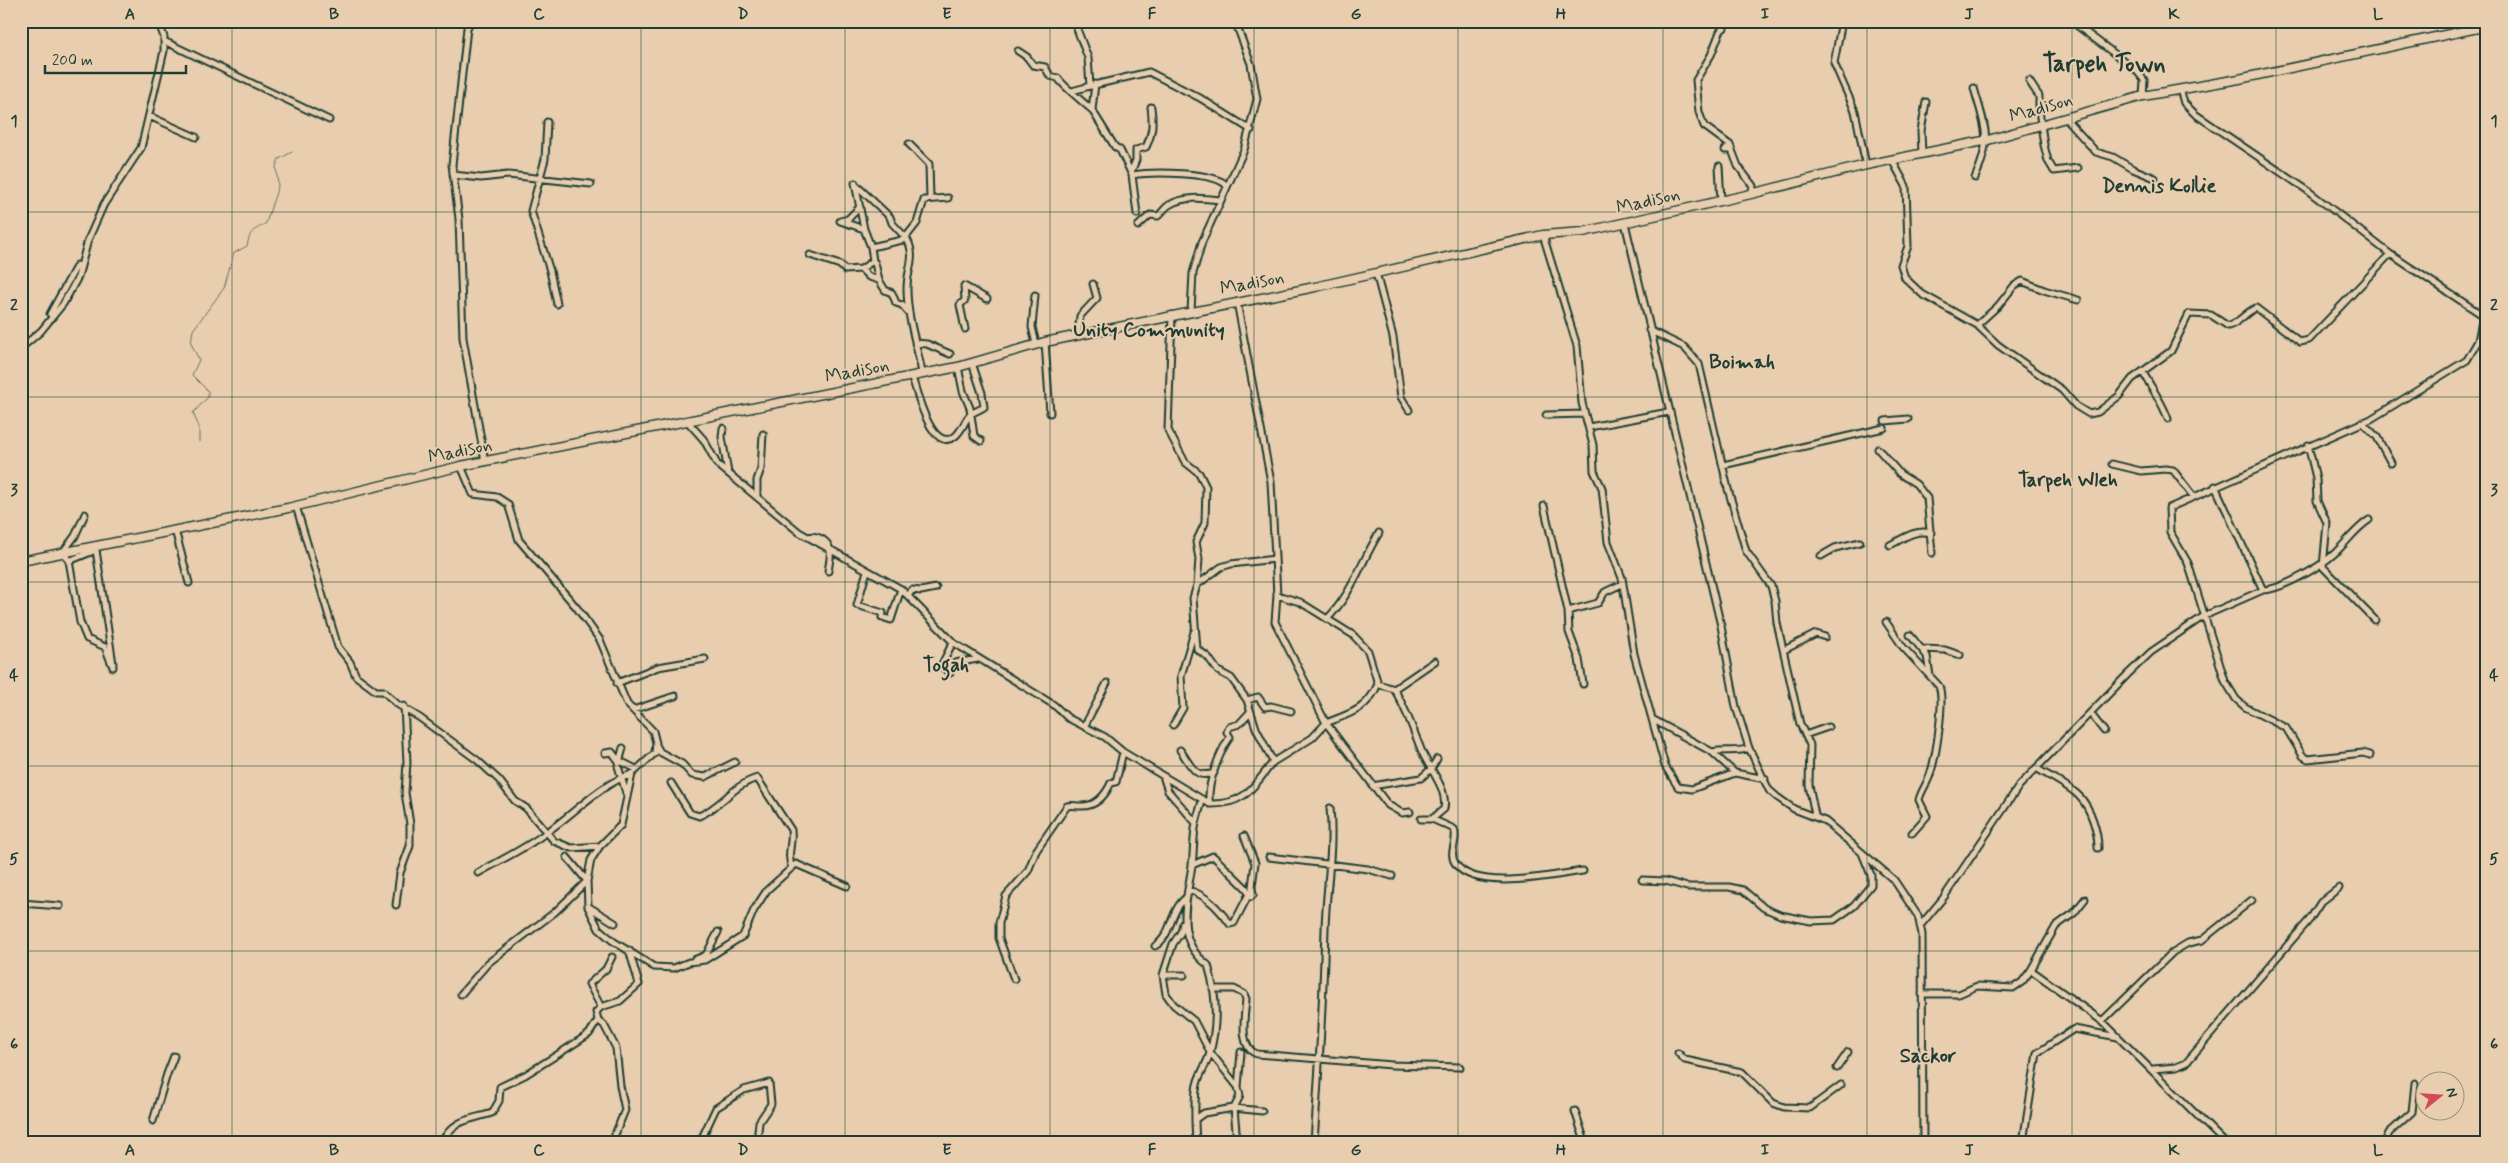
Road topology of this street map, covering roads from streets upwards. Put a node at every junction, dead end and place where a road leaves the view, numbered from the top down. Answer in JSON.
{"nodes":[{"id":1,"x":158,"y":21,"type":"edge"},
{"id":2,"x":471,"y":21,"type":"edge"},
{"id":3,"x":1074,"y":21,"type":"edge"},
{"id":4,"x":1236,"y":21,"type":"edge"},
{"id":5,"x":1715,"y":21,"type":"edge"},
{"id":6,"x":1728,"y":21,"type":"edge"},
{"id":7,"x":1842,"y":21,"type":"edge"},
{"id":8,"x":2071,"y":21,"type":"edge"},
{"id":9,"x":2087,"y":21,"type":"edge"},
{"id":10,"x":2487,"y":26,"type":"edge"},
{"id":11,"x":1724,"y":28,"type":"junction"},
{"id":12,"x":2082,"y":29,"type":"junction"},
{"id":13,"x":164,"y":41,"type":"junction"},
{"id":14,"x":1018,"y":51,"type":"dead end"},
{"id":15,"x":2029,"y":81,"type":"dead end"},
{"id":16,"x":1093,"y":85,"type":"junction"},
{"id":17,"x":1974,"y":88,"type":"dead end"},
{"id":18,"x":2180,"y":89,"type":"junction"},
{"id":19,"x":1072,"y":92,"type":"junction"},
{"id":20,"x":2144,"y":96,"type":"junction"},
{"id":21,"x":1926,"y":102,"type":"dead end"},
{"id":22,"x":1152,"y":107,"type":"dead end"},
{"id":23,"x":1092,"y":110,"type":"junction"},
{"id":24,"x":149,"y":116,"type":"junction"},
{"id":25,"x":2066,"y":119,"type":"junction"},
{"id":26,"x":329,"y":120,"type":"dead end"},
{"id":27,"x":547,"y":122,"type":"dead end"},
{"id":28,"x":2041,"y":125,"type":"junction"},
{"id":29,"x":1251,"y":130,"type":"junction"},
{"id":30,"x":196,"y":137,"type":"dead end"},
{"id":31,"x":1988,"y":140,"type":"junction"},
{"id":32,"x":909,"y":144,"type":"dead end"},
{"id":33,"x":1922,"y":154,"type":"junction"},
{"id":34,"x":1892,"y":160,"type":"junction"},
{"id":35,"x":1866,"y":165,"type":"junction"},
{"id":36,"x":1719,"y":166,"type":"dead end"},
{"id":37,"x":2078,"y":168,"type":"dead end"},
{"id":38,"x":1132,"y":174,"type":"junction"},
{"id":39,"x":453,"y":176,"type":"junction"},
{"id":40,"x":539,"y":178,"type":"junction"},
{"id":41,"x":1975,"y":178,"type":"dead end"},
{"id":42,"x":2155,"y":178,"type":"dead end"},
{"id":43,"x":591,"y":184,"type":"dead end"},
{"id":44,"x":1227,"y":186,"type":"junction"},
{"id":45,"x":1751,"y":194,"type":"junction"},
{"id":46,"x":948,"y":198,"type":"dead end"},
{"id":47,"x":930,"y":199,"type":"junction"},
{"id":48,"x":1220,"y":200,"type":"junction"},
{"id":49,"x":1721,"y":201,"type":"junction"},
{"id":50,"x":860,"y":207,"type":"junction"},
{"id":51,"x":1137,"y":214,"type":"dead end"},
{"id":52,"x":1625,"y":223,"type":"junction"},
{"id":53,"x":1138,"y":226,"type":"dead end"},
{"id":54,"x":864,"y":229,"type":"junction"},
{"id":55,"x":1543,"y":234,"type":"junction"},
{"id":56,"x":906,"y":238,"type":"junction"},
{"id":57,"x":871,"y":247,"type":"junction"},
{"id":58,"x":2390,"y":254,"type":"junction"},
{"id":59,"x":810,"y":255,"type":"dead end"},
{"id":60,"x":873,"y":261,"type":"junction"},
{"id":61,"x":861,"y":269,"type":"junction"},
{"id":62,"x":1376,"y":273,"type":"junction"},
{"id":63,"x":879,"y":280,"type":"junction"},
{"id":64,"x":1093,"y":284,"type":"dead end"},
{"id":65,"x":1035,"y":295,"type":"dead end"},
{"id":66,"x":987,"y":299,"type":"dead end"},
{"id":67,"x":2078,"y":300,"type":"dead end"},
{"id":68,"x":1237,"y":302,"type":"junction"},
{"id":69,"x":558,"y":304,"type":"dead end"},
{"id":70,"x":1191,"y":311,"type":"junction"},
{"id":71,"x":909,"y":313,"type":"junction"},
{"id":72,"x":1172,"y":316,"type":"junction"},
{"id":73,"x":2485,"y":317,"type":"edge"},
{"id":74,"x":1977,"y":325,"type":"junction"},
{"id":75,"x":965,"y":329,"type":"dead end"},
{"id":76,"x":1649,"y":330,"type":"junction"},
{"id":77,"x":1078,"y":334,"type":"junction"},
{"id":78,"x":1045,"y":342,"type":"junction"},
{"id":79,"x":915,"y":343,"type":"junction"},
{"id":80,"x":1036,"y":344,"type":"junction"},
{"id":81,"x":21,"y":348,"type":"edge"},
{"id":82,"x":950,"y":354,"type":"dead end"},
{"id":83,"x":972,"y":363,"type":"junction"},
{"id":84,"x":958,"y":367,"type":"junction"},
{"id":85,"x":2143,"y":372,"type":"junction"},
{"id":86,"x":922,"y":374,"type":"junction"},
{"id":87,"x":912,"y":377,"type":"junction"},
{"id":88,"x":1409,"y":410,"type":"dead end"},
{"id":89,"x":1669,"y":412,"type":"junction"},
{"id":90,"x":1050,"y":413,"type":"dead end"},
{"id":91,"x":971,"y":414,"type":"junction"},
{"id":92,"x":1585,"y":414,"type":"junction"},
{"id":93,"x":1546,"y":415,"type":"dead end"},
{"id":94,"x":1908,"y":419,"type":"dead end"},
{"id":95,"x":2168,"y":419,"type":"dead end"},
{"id":96,"x":1885,"y":421,"type":"dead end"},
{"id":97,"x":688,"y":422,"type":"junction"},
{"id":98,"x":2362,"y":422,"type":"junction"},
{"id":99,"x":1589,"y":427,"type":"junction"},
{"id":100,"x":723,"y":428,"type":"dead end"},
{"id":101,"x":1884,"y":428,"type":"dead end"},
{"id":102,"x":763,"y":434,"type":"dead end"},
{"id":103,"x":981,"y":441,"type":"dead end"},
{"id":104,"x":2308,"y":446,"type":"junction"},
{"id":105,"x":1878,"y":449,"type":"dead end"},
{"id":106,"x":485,"y":462,"type":"junction"},
{"id":107,"x":2391,"y":463,"type":"dead end"},
{"id":108,"x":2112,"y":464,"type":"dead end"},
{"id":109,"x":1723,"y":465,"type":"junction"},
{"id":110,"x":461,"y":466,"type":"junction"},
{"id":111,"x":728,"y":473,"type":"junction"},
{"id":112,"x":2215,"y":486,"type":"junction"},
{"id":113,"x":757,"y":496,"type":"junction"},
{"id":114,"x":2194,"y":496,"type":"junction"},
{"id":115,"x":296,"y":506,"type":"junction"},
{"id":116,"x":1544,"y":506,"type":"dead end"},
{"id":117,"x":85,"y":514,"type":"dead end"},
{"id":118,"x":2369,"y":520,"type":"dead end"},
{"id":119,"x":174,"y":530,"type":"junction"},
{"id":120,"x":1379,"y":532,"type":"dead end"},
{"id":121,"x":1931,"y":533,"type":"junction"},
{"id":122,"x":1860,"y":542,"type":"dead end"},
{"id":123,"x":1890,"y":545,"type":"dead end"},
{"id":124,"x":830,"y":550,"type":"junction"},
{"id":125,"x":63,"y":552,"type":"junction"},
{"id":126,"x":1932,"y":553,"type":"dead end"},
{"id":127,"x":1821,"y":556,"type":"dead end"},
{"id":128,"x":1275,"y":559,"type":"junction"},
{"id":129,"x":69,"y":560,"type":"junction"},
{"id":130,"x":21,"y":561,"type":"edge"},
{"id":131,"x":2322,"y":561,"type":"junction"},
{"id":132,"x":828,"y":571,"type":"dead end"},
{"id":133,"x":867,"y":571,"type":"junction"},
{"id":134,"x":189,"y":583,"type":"dead end"},
{"id":135,"x":1622,"y":584,"type":"junction"},
{"id":136,"x":1198,"y":585,"type":"junction"},
{"id":137,"x":936,"y":588,"type":"dead end"},
{"id":138,"x":901,"y":589,"type":"junction"},
{"id":139,"x":2263,"y":590,"type":"junction"},
{"id":140,"x":1277,"y":595,"type":"junction"},
{"id":141,"x":908,"y":596,"type":"junction"},
{"id":142,"x":1568,"y":611,"type":"junction"},
{"id":143,"x":2204,"y":616,"type":"junction"},
{"id":144,"x":1327,"y":619,"type":"junction"},
{"id":145,"x":2375,"y":620,"type":"dead end"},
{"id":146,"x":1886,"y":622,"type":"dead end"},
{"id":147,"x":1195,"y":626,"type":"junction"},
{"id":148,"x":1910,"y":635,"type":"dead end"},
{"id":149,"x":1825,"y":637,"type":"dead end"},
{"id":150,"x":953,"y":642,"type":"junction"},
{"id":151,"x":1923,"y":649,"type":"junction"},
{"id":152,"x":1784,"y":650,"type":"junction"},
{"id":153,"x":1960,"y":655,"type":"dead end"},
{"id":154,"x":978,"y":659,"type":"junction"},
{"id":155,"x":704,"y":660,"type":"dead end"},
{"id":156,"x":1435,"y":661,"type":"dead end"},
{"id":157,"x":1930,"y":677,"type":"junction"},
{"id":158,"x":617,"y":683,"type":"junction"},
{"id":159,"x":1107,"y":683,"type":"dead end"},
{"id":160,"x":1378,"y":684,"type":"junction"},
{"id":161,"x":1583,"y":684,"type":"dead end"},
{"id":162,"x":1394,"y":689,"type":"junction"},
{"id":163,"x":675,"y":696,"type":"dead end"},
{"id":164,"x":1248,"y":700,"type":"junction"},
{"id":165,"x":404,"y":706,"type":"junction"},
{"id":166,"x":633,"y":710,"type":"junction"},
{"id":167,"x":1292,"y":711,"type":"dead end"},
{"id":168,"x":1250,"y":712,"type":"junction"},
{"id":169,"x":2090,"y":713,"type":"junction"},
{"id":170,"x":1652,"y":719,"type":"junction"},
{"id":171,"x":1326,"y":723,"type":"junction"},
{"id":172,"x":1085,"y":725,"type":"junction"},
{"id":173,"x":1173,"y":725,"type":"dead end"},
{"id":174,"x":1828,"y":728,"type":"dead end"},
{"id":175,"x":2104,"y":731,"type":"dead end"},
{"id":176,"x":1804,"y":734,"type":"junction"},
{"id":177,"x":656,"y":745,"type":"junction"},
{"id":178,"x":623,"y":748,"type":"dead end"},
{"id":179,"x":1749,"y":748,"type":"junction"},
{"id":180,"x":1180,"y":750,"type":"dead end"},
{"id":181,"x":1123,"y":752,"type":"junction"},
{"id":182,"x":1712,"y":752,"type":"junction"},
{"id":183,"x":605,"y":753,"type":"dead end"},
{"id":184,"x":2370,"y":755,"type":"dead end"},
{"id":185,"x":1437,"y":758,"type":"dead end"},
{"id":186,"x":618,"y":760,"type":"junction"},
{"id":187,"x":735,"y":762,"type":"dead end"},
{"id":188,"x":1273,"y":762,"type":"junction"},
{"id":189,"x":2036,"y":768,"type":"junction"},
{"id":190,"x":636,"y":769,"type":"junction"},
{"id":191,"x":1431,"y":769,"type":"junction"},
{"id":192,"x":1760,"y":771,"type":"junction"},
{"id":193,"x":1214,"y":773,"type":"junction"},
{"id":194,"x":1735,"y":773,"type":"junction"},
{"id":195,"x":632,"y":774,"type":"junction"},
{"id":196,"x":1163,"y":776,"type":"junction"},
{"id":197,"x":1750,"y":776,"type":"junction"},
{"id":198,"x":623,"y":777,"type":"junction"},
{"id":199,"x":1765,"y":779,"type":"junction"},
{"id":200,"x":671,"y":783,"type":"dead end"},
{"id":201,"x":1372,"y":786,"type":"junction"},
{"id":202,"x":626,"y":796,"type":"junction"},
{"id":203,"x":1202,"y":801,"type":"junction"},
{"id":204,"x":1210,"y":804,"type":"junction"},
{"id":205,"x":1330,"y":808,"type":"dead end"},
{"id":206,"x":1410,"y":812,"type":"dead end"},
{"id":207,"x":1815,"y":815,"type":"junction"},
{"id":208,"x":1421,"y":819,"type":"dead end"},
{"id":209,"x":1432,"y":819,"type":"junction"},
{"id":210,"x":1196,"y":823,"type":"junction"},
{"id":211,"x":547,"y":833,"type":"junction"},
{"id":212,"x":1912,"y":833,"type":"dead end"},
{"id":213,"x":1244,"y":836,"type":"dead end"},
{"id":214,"x":600,"y":846,"type":"junction"},
{"id":215,"x":2098,"y":848,"type":"dead end"},
{"id":216,"x":1862,"y":852,"type":"junction"},
{"id":217,"x":567,"y":857,"type":"dead end"},
{"id":218,"x":1269,"y":857,"type":"dead end"},
{"id":219,"x":1192,"y":865,"type":"junction"},
{"id":220,"x":1330,"y":865,"type":"junction"},
{"id":221,"x":792,"y":868,"type":"junction"},
{"id":222,"x":1583,"y":871,"type":"dead end"},
{"id":223,"x":478,"y":873,"type":"dead end"},
{"id":224,"x":1392,"y":876,"type":"dead end"},
{"id":225,"x":1642,"y":880,"type":"dead end"},
{"id":226,"x":587,"y":881,"type":"junction"},
{"id":227,"x":847,"y":886,"type":"dead end"},
{"id":228,"x":2339,"y":888,"type":"dead end"},
{"id":229,"x":1188,"y":890,"type":"junction"},
{"id":230,"x":1249,"y":894,"type":"junction"},
{"id":231,"x":1187,"y":897,"type":"junction"},
{"id":232,"x":2085,"y":899,"type":"dead end"},
{"id":233,"x":2252,"y":900,"type":"dead end"},
{"id":234,"x":21,"y":903,"type":"edge"},
{"id":235,"x":396,"y":905,"type":"dead end"},
{"id":236,"x":60,"y":906,"type":"dead end"},
{"id":237,"x":588,"y":907,"type":"junction"},
{"id":238,"x":1183,"y":920,"type":"junction"},
{"id":239,"x":615,"y":922,"type":"dead end"},
{"id":240,"x":1920,"y":926,"type":"junction"},
{"id":241,"x":718,"y":932,"type":"dead end"},
{"id":242,"x":1155,"y":946,"type":"dead end"},
{"id":243,"x":629,"y":949,"type":"junction"},
{"id":244,"x":612,"y":957,"type":"dead end"},
{"id":245,"x":689,"y":962,"type":"junction"},
{"id":246,"x":2031,"y":970,"type":"junction"},
{"id":247,"x":1184,"y":974,"type":"dead end"},
{"id":248,"x":1163,"y":975,"type":"junction"},
{"id":249,"x":1014,"y":979,"type":"dead end"},
{"id":250,"x":1214,"y":989,"type":"junction"},
{"id":251,"x":461,"y":994,"type":"dead end"},
{"id":252,"x":1922,"y":994,"type":"junction"},
{"id":253,"x":601,"y":1007,"type":"junction"},
{"id":254,"x":598,"y":1020,"type":"junction"},
{"id":255,"x":2102,"y":1021,"type":"junction"},
{"id":256,"x":2119,"y":1037,"type":"junction"},
{"id":257,"x":1210,"y":1052,"type":"junction"},
{"id":258,"x":1241,"y":1052,"type":"dead end"},
{"id":259,"x":1848,"y":1052,"type":"dead end"},
{"id":260,"x":1678,"y":1053,"type":"dead end"},
{"id":261,"x":174,"y":1056,"type":"dead end"},
{"id":262,"x":1320,"y":1060,"type":"junction"},
{"id":263,"x":1460,"y":1067,"type":"dead end"},
{"id":264,"x":1837,"y":1068,"type":"dead end"},
{"id":265,"x":2153,"y":1069,"type":"junction"},
{"id":266,"x":2416,"y":1083,"type":"dead end"},
{"id":267,"x":1841,"y":1085,"type":"dead end"},
{"id":268,"x":1238,"y":1087,"type":"junction"},
{"id":269,"x":1234,"y":1108,"type":"junction"},
{"id":270,"x":1262,"y":1111,"type":"dead end"},
{"id":271,"x":1575,"y":1111,"type":"dead end"},
{"id":272,"x":1197,"y":1118,"type":"junction"},
{"id":273,"x":153,"y":1121,"type":"dead end"},
{"id":274,"x":442,"y":1142,"type":"edge"},
{"id":275,"x":612,"y":1142,"type":"edge"},
{"id":276,"x":700,"y":1142,"type":"edge"},
{"id":277,"x":757,"y":1142,"type":"edge"},
{"id":278,"x":1196,"y":1142,"type":"edge"},
{"id":279,"x":1237,"y":1142,"type":"edge"},
{"id":280,"x":1314,"y":1142,"type":"edge"},
{"id":281,"x":1585,"y":1142,"type":"edge"},
{"id":282,"x":1924,"y":1142,"type":"edge"},
{"id":283,"x":2023,"y":1142,"type":"edge"},
{"id":284,"x":2224,"y":1142,"type":"edge"},
{"id":285,"x":2385,"y":1142,"type":"edge"}],
"edges":[{"from":1,"to":13,"type":"street"},
{"from":2,"to":39,"type":"street"},
{"from":3,"to":16,"type":"street"},
{"from":4,"to":29,"type":"street"},
{"from":5,"to":11,"type":"street"},
{"from":6,"to":11,"type":"street"},
{"from":7,"to":35,"type":"street"},
{"from":8,"to":12,"type":"street"},
{"from":9,"to":12,"type":"street"},
{"from":10,"to":18,"type":"street","name":"Madison"},
{"from":11,"to":45,"type":"street"},
{"from":12,"to":20,"type":"street"},
{"from":13,"to":24,"type":"street"},
{"from":13,"to":26,"type":"street"},
{"from":14,"to":19,"type":"street"},
{"from":15,"to":28,"type":"street"},
{"from":16,"to":19,"type":"street"},
{"from":16,"to":23,"type":"street"},
{"from":16,"to":29,"type":"street"},
{"from":17,"to":31,"type":"street"},
{"from":18,"to":20,"type":"street","name":"Madison"},
{"from":18,"to":58,"type":"street"},
{"from":19,"to":23,"type":"street"},
{"from":20,"to":25,"type":"street","name":"Madison"},
{"from":21,"to":33,"type":"street"},
{"from":22,"to":38,"type":"street"},
{"from":23,"to":38,"type":"street"},
{"from":24,"to":30,"type":"street"},
{"from":24,"to":81,"type":"street"},
{"from":25,"to":28,"type":"street","name":"Madison"},
{"from":25,"to":42,"type":"street"},
{"from":27,"to":40,"type":"street"},
{"from":28,"to":31,"type":"street","name":"Madison"},
{"from":28,"to":37,"type":"street"},
{"from":29,"to":44,"type":"street"},
{"from":31,"to":33,"type":"street","name":"Madison"},
{"from":31,"to":41,"type":"street"},
{"from":32,"to":47,"type":"street"},
{"from":33,"to":34,"type":"street","name":"Madison"},
{"from":34,"to":35,"type":"street","name":"Madison"},
{"from":34,"to":74,"type":"street"},
{"from":35,"to":45,"type":"street","name":"Madison"},
{"from":36,"to":49,"type":"street"},
{"from":38,"to":44,"type":"street"},
{"from":38,"to":51,"type":"street"},
{"from":39,"to":40,"type":"street"},
{"from":39,"to":106,"type":"street"},
{"from":40,"to":43,"type":"street"},
{"from":40,"to":69,"type":"street"},
{"from":44,"to":48,"type":"street"},
{"from":45,"to":49,"type":"street","name":"Madison"},
{"from":46,"to":47,"type":"street"},
{"from":47,"to":56,"type":"street"},
{"from":48,"to":53,"type":"street"},
{"from":48,"to":70,"type":"street"},
{"from":49,"to":52,"type":"street","name":"Madison"},
{"from":50,"to":54,"type":"street"},
{"from":50,"to":54,"type":"street"},
{"from":50,"to":56,"type":"street"},
{"from":52,"to":55,"type":"street","name":"Madison"},
{"from":52,"to":76,"type":"street"},
{"from":54,"to":57,"type":"street"},
{"from":55,"to":62,"type":"street","name":"Madison"},
{"from":55,"to":92,"type":"street"},
{"from":56,"to":57,"type":"street"},
{"from":56,"to":71,"type":"street"},
{"from":57,"to":60,"type":"street"},
{"from":58,"to":73,"type":"street"},
{"from":58,"to":85,"type":"street"},
{"from":59,"to":61,"type":"street"},
{"from":60,"to":61,"type":"street"},
{"from":60,"to":63,"type":"street"},
{"from":61,"to":63,"type":"street"},
{"from":62,"to":68,"type":"street","name":"Madison"},
{"from":62,"to":88,"type":"street"},
{"from":63,"to":71,"type":"street"},
{"from":64,"to":77,"type":"street"},
{"from":65,"to":80,"type":"street"},
{"from":66,"to":75,"type":"street"},
{"from":67,"to":74,"type":"street"},
{"from":68,"to":70,"type":"street","name":"Madison"},
{"from":68,"to":128,"type":"street"},
{"from":70,"to":72,"type":"street","name":"Madison"},
{"from":71,"to":79,"type":"street"},
{"from":72,"to":77,"type":"street","name":"Madison"},
{"from":72,"to":136,"type":"street"},
{"from":73,"to":98,"type":"street"},
{"from":74,"to":85,"type":"street"},
{"from":76,"to":89,"type":"street"},
{"from":76,"to":109,"type":"street"},
{"from":77,"to":78,"type":"street","name":"Madison"},
{"from":78,"to":80,"type":"street","name":"Madison"},
{"from":78,"to":90,"type":"street"},
{"from":79,"to":82,"type":"street"},
{"from":79,"to":86,"type":"street"},
{"from":80,"to":83,"type":"street","name":"Madison"},
{"from":83,"to":84,"type":"street","name":"Madison"},
{"from":83,"to":91,"type":"street"},
{"from":84,"to":86,"type":"street","name":"Madison"},
{"from":84,"to":91,"type":"street"},
{"from":85,"to":95,"type":"street"},
{"from":86,"to":87,"type":"street","name":"Madison"},
{"from":87,"to":91,"type":"street"},
{"from":87,"to":97,"type":"street","name":"Madison"},
{"from":89,"to":99,"type":"street"},
{"from":89,"to":179,"type":"street"},
{"from":91,"to":103,"type":"street"},
{"from":92,"to":93,"type":"street"},
{"from":92,"to":99,"type":"street"},
{"from":94,"to":96,"type":"street"},
{"from":97,"to":106,"type":"street","name":"Madison"},
{"from":97,"to":111,"type":"street"},
{"from":98,"to":104,"type":"street"},
{"from":98,"to":107,"type":"street"},
{"from":99,"to":135,"type":"street"},
{"from":100,"to":111,"type":"street"},
{"from":101,"to":109,"type":"street"},
{"from":102,"to":113,"type":"street"},
{"from":104,"to":112,"type":"street"},
{"from":104,"to":131,"type":"street"},
{"from":105,"to":121,"type":"street"},
{"from":106,"to":110,"type":"street","name":"Madison"},
{"from":108,"to":114,"type":"street"},
{"from":109,"to":152,"type":"street"},
{"from":110,"to":115,"type":"street","name":"Madison"},
{"from":110,"to":158,"type":"street"},
{"from":111,"to":113,"type":"street"},
{"from":112,"to":114,"type":"street"},
{"from":112,"to":139,"type":"street"},
{"from":113,"to":124,"type":"street"},
{"from":114,"to":143,"type":"street"},
{"from":115,"to":119,"type":"street","name":"Madison"},
{"from":115,"to":165,"type":"street"},
{"from":116,"to":142,"type":"street"},
{"from":117,"to":125,"type":"street"},
{"from":118,"to":131,"type":"street"},
{"from":119,"to":125,"type":"street","name":"Madison"},
{"from":119,"to":134,"type":"street"},
{"from":120,"to":144,"type":"street"},
{"from":121,"to":123,"type":"street"},
{"from":121,"to":126,"type":"street"},
{"from":122,"to":127,"type":"street"},
{"from":124,"to":132,"type":"street"},
{"from":124,"to":133,"type":"street"},
{"from":125,"to":129,"type":"street"},
{"from":125,"to":130,"type":"street","name":"Madison"},
{"from":128,"to":136,"type":"street"},
{"from":128,"to":140,"type":"street"},
{"from":129,"to":129,"type":"street"},
{"from":131,"to":139,"type":"street"},
{"from":131,"to":145,"type":"street"},
{"from":133,"to":138,"type":"street"},
{"from":133,"to":138,"type":"street"},
{"from":135,"to":142,"type":"street"},
{"from":135,"to":170,"type":"street"},
{"from":136,"to":147,"type":"street"},
{"from":137,"to":141,"type":"street"},
{"from":138,"to":141,"type":"street"},
{"from":139,"to":143,"type":"street"},
{"from":140,"to":144,"type":"street"},
{"from":140,"to":171,"type":"street"},
{"from":141,"to":150,"type":"street"},
{"from":142,"to":161,"type":"street"},
{"from":143,"to":169,"type":"street"},
{"from":143,"to":184,"type":"street"},
{"from":144,"to":160,"type":"street"},
{"from":146,"to":157,"type":"street"},
{"from":147,"to":164,"type":"street"},
{"from":147,"to":173,"type":"street"},
{"from":148,"to":151,"type":"street"},
{"from":149,"to":152,"type":"street"},
{"from":150,"to":154,"type":"street"},
{"from":150,"to":154,"type":"street"},
{"from":151,"to":153,"type":"street"},
{"from":151,"to":157,"type":"street"},
{"from":152,"to":176,"type":"street"},
{"from":154,"to":172,"type":"street"},
{"from":155,"to":158,"type":"street"},
{"from":156,"to":162,"type":"street"},
{"from":157,"to":212,"type":"street"},
{"from":158,"to":166,"type":"street"},
{"from":159,"to":172,"type":"street"},
{"from":160,"to":162,"type":"street"},
{"from":160,"to":171,"type":"street"},
{"from":162,"to":191,"type":"street"},
{"from":163,"to":166,"type":"street"},
{"from":164,"to":167,"type":"street"},
{"from":164,"to":168,"type":"street"},
{"from":165,"to":211,"type":"street"},
{"from":165,"to":235,"type":"street"},
{"from":166,"to":177,"type":"street"},
{"from":168,"to":188,"type":"street"},
{"from":168,"to":193,"type":"street"},
{"from":169,"to":175,"type":"street"},
{"from":169,"to":189,"type":"street"},
{"from":170,"to":182,"type":"street"},
{"from":170,"to":194,"type":"street"},
{"from":171,"to":188,"type":"street"},
{"from":171,"to":201,"type":"street"},
{"from":172,"to":181,"type":"street"},
{"from":174,"to":176,"type":"street"},
{"from":176,"to":207,"type":"street"},
{"from":177,"to":187,"type":"street"},
{"from":177,"to":190,"type":"street"},
{"from":178,"to":186,"type":"street"},
{"from":179,"to":182,"type":"street"},
{"from":179,"to":192,"type":"street"},
{"from":180,"to":193,"type":"street"},
{"from":181,"to":196,"type":"street"},
{"from":181,"to":249,"type":"street"},
{"from":182,"to":194,"type":"street"},
{"from":183,"to":186,"type":"street"},
{"from":185,"to":191,"type":"street"},
{"from":186,"to":190,"type":"street"},
{"from":186,"to":198,"type":"street"},
{"from":188,"to":204,"type":"street"},
{"from":189,"to":215,"type":"street"},
{"from":189,"to":240,"type":"street"},
{"from":190,"to":195,"type":"street"},
{"from":191,"to":201,"type":"street"},
{"from":191,"to":209,"type":"street"},
{"from":192,"to":197,"type":"street"},
{"from":192,"to":199,"type":"street"},
{"from":193,"to":204,"type":"street"},
{"from":194,"to":197,"type":"street"},
{"from":195,"to":198,"type":"street"},
{"from":195,"to":202,"type":"street"},
{"from":196,"to":203,"type":"street"},
{"from":196,"to":210,"type":"street"},
{"from":197,"to":199,"type":"street"},
{"from":198,"to":202,"type":"street"},
{"from":198,"to":211,"type":"street"},
{"from":199,"to":207,"type":"street"},
{"from":200,"to":221,"type":"street"},
{"from":201,"to":206,"type":"street"},
{"from":202,"to":214,"type":"street"},
{"from":203,"to":204,"type":"street"},
{"from":203,"to":210,"type":"street"},
{"from":205,"to":220,"type":"street"},
{"from":207,"to":216,"type":"street"},
{"from":208,"to":209,"type":"street"},
{"from":209,"to":222,"type":"street"},
{"from":210,"to":219,"type":"street"},
{"from":211,"to":214,"type":"street"},
{"from":211,"to":223,"type":"street"},
{"from":213,"to":230,"type":"street"},
{"from":214,"to":226,"type":"street"},
{"from":216,"to":225,"type":"street"},
{"from":216,"to":240,"type":"street"},
{"from":217,"to":226,"type":"street"},
{"from":218,"to":220,"type":"street"},
{"from":219,"to":229,"type":"street"},
{"from":219,"to":230,"type":"street"},
{"from":220,"to":224,"type":"street"},
{"from":220,"to":262,"type":"street"},
{"from":221,"to":227,"type":"street"},
{"from":221,"to":245,"type":"street"},
{"from":226,"to":237,"type":"street"},
{"from":226,"to":251,"type":"street"},
{"from":228,"to":265,"type":"street"},
{"from":229,"to":230,"type":"street"},
{"from":229,"to":231,"type":"street"},
{"from":231,"to":238,"type":"street"},
{"from":231,"to":242,"type":"street"},
{"from":232,"to":246,"type":"street"},
{"from":233,"to":255,"type":"street"},
{"from":234,"to":236,"type":"street"},
{"from":237,"to":239,"type":"street"},
{"from":237,"to":243,"type":"street"},
{"from":238,"to":248,"type":"street"},
{"from":238,"to":250,"type":"street"},
{"from":240,"to":252,"type":"street"},
{"from":241,"to":245,"type":"street"},
{"from":243,"to":245,"type":"street"},
{"from":243,"to":253,"type":"street"},
{"from":244,"to":253,"type":"street"},
{"from":246,"to":252,"type":"street"},
{"from":246,"to":255,"type":"street"},
{"from":247,"to":248,"type":"street"},
{"from":248,"to":257,"type":"street"},
{"from":250,"to":257,"type":"street"},
{"from":250,"to":262,"type":"street"},
{"from":252,"to":282,"type":"street"},
{"from":253,"to":254,"type":"street"},
{"from":254,"to":274,"type":"street"},
{"from":254,"to":275,"type":"street"},
{"from":255,"to":256,"type":"street"},
{"from":256,"to":265,"type":"street"},
{"from":256,"to":283,"type":"street"},
{"from":257,"to":268,"type":"street"},
{"from":257,"to":272,"type":"street"},
{"from":258,"to":268,"type":"street"},
{"from":259,"to":264,"type":"street"},
{"from":260,"to":267,"type":"street"},
{"from":261,"to":273,"type":"street"},
{"from":262,"to":263,"type":"street"},
{"from":262,"to":280,"type":"street"},
{"from":265,"to":284,"type":"street"},
{"from":266,"to":285,"type":"street"},
{"from":268,"to":269,"type":"street"},
{"from":269,"to":270,"type":"street"},
{"from":269,"to":272,"type":"street"},
{"from":269,"to":279,"type":"street"},
{"from":271,"to":281,"type":"street"},
{"from":272,"to":278,"type":"street"},
{"from":276,"to":277,"type":"street"}]}
